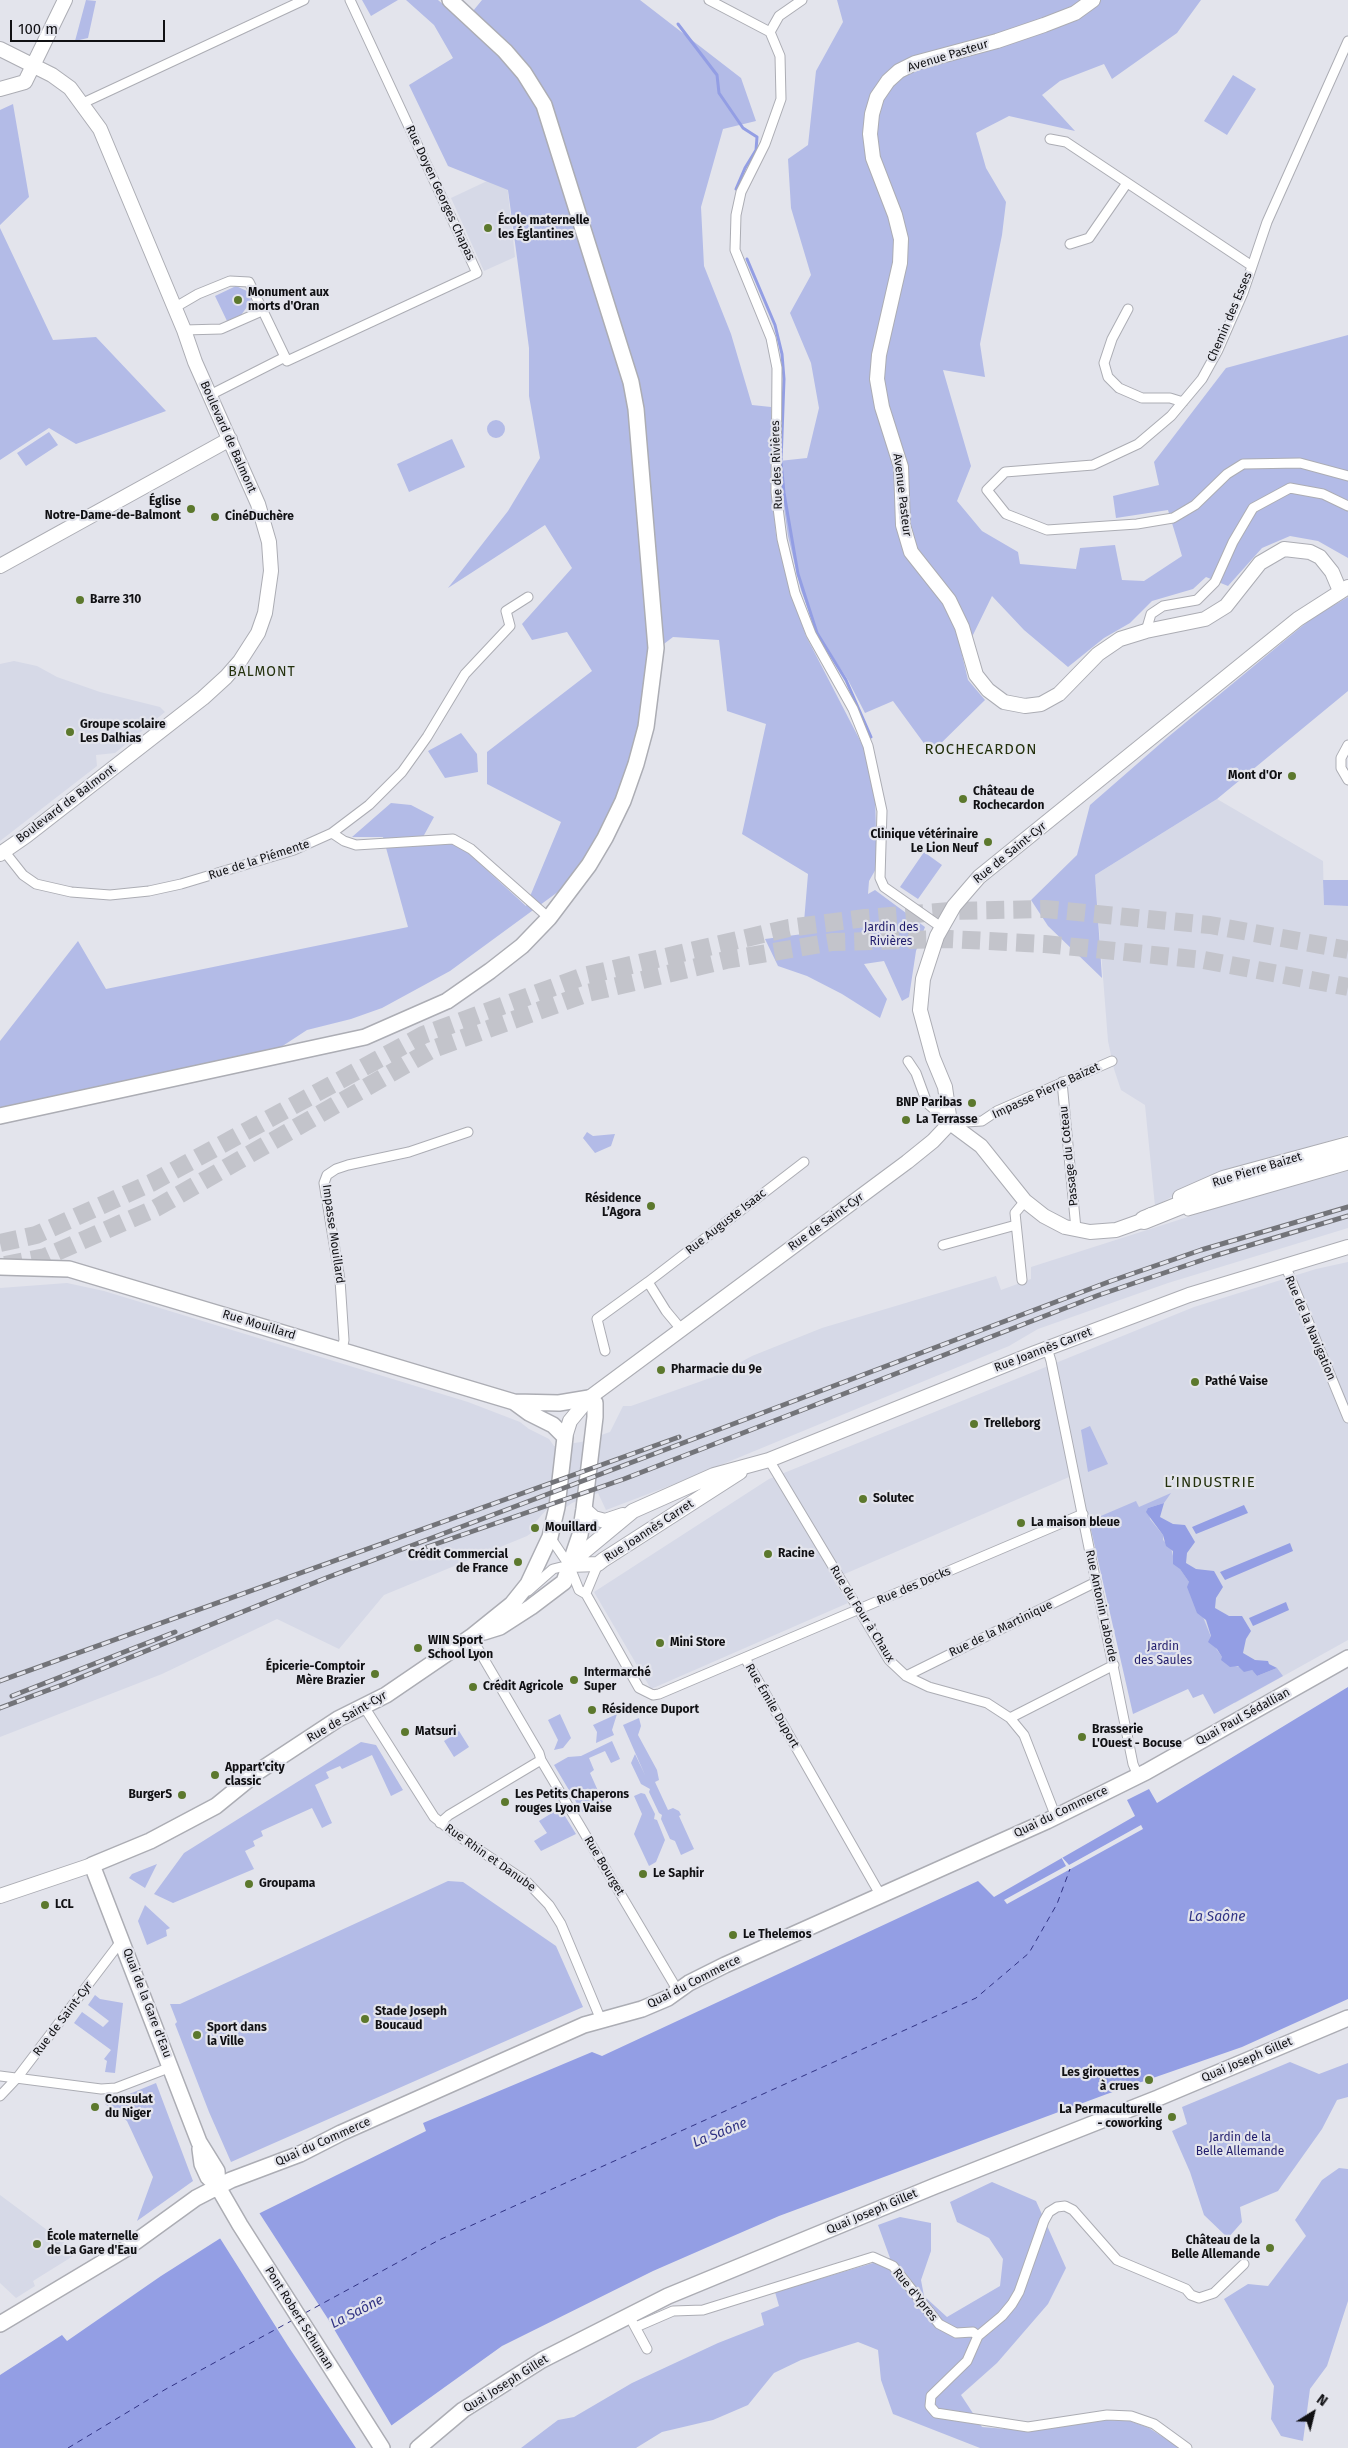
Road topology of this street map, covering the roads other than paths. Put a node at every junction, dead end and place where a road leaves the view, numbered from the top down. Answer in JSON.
{"nodes":[{"id":1,"x":64,"y":0,"type":"edge"},
{"id":2,"x":304,"y":0,"type":"edge"},
{"id":3,"x":350,"y":0,"type":"edge"},
{"id":4,"x":450,"y":0,"type":"edge"},
{"id":5,"x":709,"y":0,"type":"edge"},
{"id":6,"x":802,"y":0,"type":"edge"},
{"id":7,"x":1093,"y":0,"type":"edge"},
{"id":8,"x":770,"y":32,"type":"junction"},
{"id":9,"x":1348,"y":41,"type":"edge"},
{"id":10,"x":0,"y":49,"type":"edge"},
{"id":11,"x":34,"y":65,"type":"junction"},
{"id":12,"x":0,"y":89,"type":"edge"},
{"id":13,"x":82,"y":103,"type":"junction"},
{"id":14,"x":1050,"y":139,"type":"dead end"},
{"id":15,"x":1126,"y":183,"type":"junction"},
{"id":16,"x":1070,"y":244,"type":"dead end"},
{"id":17,"x":1252,"y":266,"type":"junction"},
{"id":18,"x":174,"y":308,"type":"junction"},
{"id":19,"x":1128,"y":309,"type":"dead end"},
{"id":20,"x":262,"y":311,"type":"junction"},
{"id":21,"x":184,"y":330,"type":"junction"},
{"id":22,"x":285,"y":357,"type":"junction"},
{"id":23,"x":210,"y":395,"type":"junction"},
{"id":24,"x":1183,"y":402,"type":"junction"},
{"id":25,"x":230,"y":439,"type":"junction"},
{"id":26,"x":1348,"y":476,"type":"edge"},
{"id":27,"x":1348,"y":506,"type":"edge"},
{"id":28,"x":0,"y":566,"type":"edge"},
{"id":29,"x":1344,"y":589,"type":"edge"},
{"id":30,"x":528,"y":597,"type":"dead end"},
{"id":31,"x":1146,"y":631,"type":"junction"},
{"id":32,"x":1348,"y":745,"type":"edge"},
{"id":33,"x":1348,"y":780,"type":"edge"},
{"id":34,"x":332,"y":833,"type":"junction"},
{"id":35,"x":2,"y":852,"type":"edge"},
{"id":36,"x":549,"y":918,"type":"junction"},
{"id":37,"x":941,"y":927,"type":"junction"},
{"id":38,"x":908,"y":1061,"type":"dead end"},
{"id":39,"x":1112,"y":1061,"type":"dead end"},
{"id":40,"x":1062,"y":1082,"type":"junction"},
{"id":41,"x":0,"y":1116,"type":"edge"},
{"id":42,"x":950,"y":1123,"type":"junction"},
{"id":43,"x":468,"y":1132,"type":"dead end"},
{"id":44,"x":1347,"y":1155,"type":"edge"},
{"id":45,"x":804,"y":1162,"type":"dead end"},
{"id":46,"x":1025,"y":1201,"type":"junction"},
{"id":47,"x":1144,"y":1220,"type":"joint"},
{"id":48,"x":1016,"y":1225,"type":"junction"},
{"id":49,"x":1076,"y":1229,"type":"junction"},
{"id":50,"x":943,"y":1245,"type":"dead end"},
{"id":51,"x":1348,"y":1247,"type":"edge"},
{"id":52,"x":1285,"y":1265,"type":"junction"},
{"id":53,"x":0,"y":1267,"type":"edge"},
{"id":54,"x":1022,"y":1280,"type":"dead end"},
{"id":55,"x":648,"y":1282,"type":"junction"},
{"id":56,"x":681,"y":1329,"type":"junction"},
{"id":57,"x":1046,"y":1348,"type":"junction"},
{"id":58,"x":342,"y":1350,"type":"junction"},
{"id":59,"x":606,"y":1351,"type":"dead end"},
{"id":60,"x":589,"y":1398,"type":"junction"},
{"id":61,"x":514,"y":1402,"type":"junction"},
{"id":62,"x":1348,"y":1418,"type":"edge"},
{"id":63,"x":565,"y":1437,"type":"junction"},
{"id":64,"x":769,"y":1460,"type":"junction"},
{"id":65,"x":744,"y":1468,"type":"junction"},
{"id":66,"x":661,"y":1497,"type":"junction"},
{"id":67,"x":584,"y":1509,"type":"junction"},
{"id":68,"x":633,"y":1511,"type":"junction"},
{"id":69,"x":1082,"y":1514,"type":"junction"},
{"id":70,"x":673,"y":1516,"type":"junction"},
{"id":71,"x":550,"y":1537,"type":"junction"},
{"id":72,"x":598,"y":1564,"type":"junction"},
{"id":73,"x":569,"y":1565,"type":"junction"},
{"id":74,"x":1096,"y":1582,"type":"junction"},
{"id":75,"x":586,"y":1593,"type":"junction"},
{"id":76,"x":512,"y":1604,"type":"junction"},
{"id":77,"x":858,"y":1609,"type":"junction"},
{"id":78,"x":471,"y":1637,"type":"junction"},
{"id":79,"x":745,"y":1658,"type":"junction"},
{"id":80,"x":1348,"y":1658,"type":"edge"},
{"id":81,"x":1114,"y":1665,"type":"junction"},
{"id":82,"x":906,"y":1676,"type":"junction"},
{"id":83,"x":363,"y":1705,"type":"junction"},
{"id":84,"x":1010,"y":1718,"type":"junction"},
{"id":85,"x":541,"y":1760,"type":"junction"},
{"id":86,"x":1138,"y":1776,"type":"junction"},
{"id":87,"x":1056,"y":1817,"type":"junction"},
{"id":88,"x":440,"y":1822,"type":"junction"},
{"id":89,"x":92,"y":1864,"type":"junction"},
{"id":90,"x":0,"y":1896,"type":"edge"},
{"id":91,"x":882,"y":1896,"type":"junction"},
{"id":92,"x":122,"y":1940,"type":"junction"},
{"id":93,"x":678,"y":1991,"type":"junction"},
{"id":94,"x":1348,"y":2018,"type":"edge"},
{"id":95,"x":601,"y":2020,"type":"junction"},
{"id":96,"x":171,"y":2066,"type":"junction"},
{"id":97,"x":0,"y":2076,"type":"edge"},
{"id":98,"x":18,"y":2078,"type":"junction"},
{"id":99,"x":0,"y":2096,"type":"edge"},
{"id":100,"x":218,"y":2187,"type":"junction"},
{"id":101,"x":1244,"y":2264,"type":"dead end"},
{"id":102,"x":632,"y":2322,"type":"junction"},
{"id":103,"x":0,"y":2324,"type":"edge"},
{"id":104,"x":978,"y":2336,"type":"junction"},
{"id":105,"x":647,"y":2349,"type":"dead end"},
{"id":106,"x":382,"y":2448,"type":"edge"},
{"id":107,"x":418,"y":2448,"type":"edge"},
{"id":108,"x":1187,"y":2448,"type":"edge"}],
"edges":[{"from":1,"to":11,"type":"street"},
{"from":2,"to":13,"type":"street"},
{"from":3,"to":22,"type":"street","name":"Rue Doyen Georges Chapas"},
{"from":4,"to":36,"type":"main road"},
{"from":5,"to":8,"type":"street"},
{"from":6,"to":8,"type":"street"},
{"from":7,"to":31,"type":"street","name":"Avenue Pasteur"},
{"from":8,"to":37,"type":"street","name":"Rue des Rivières"},
{"from":9,"to":17,"type":"street","name":"Chemin des Esses"},
{"from":10,"to":11,"type":"street","name":"Boulevard de Balmont"},
{"from":11,"to":12,"type":"street"},
{"from":11,"to":13,"type":"street","name":"Boulevard de Balmont"},
{"from":13,"to":18,"type":"street","name":"Boulevard de Balmont"},
{"from":14,"to":15,"type":"street"},
{"from":15,"to":16,"type":"street"},
{"from":15,"to":17,"type":"street"},
{"from":17,"to":24,"type":"street","name":"Chemin des Esses"},
{"from":18,"to":20,"type":"street"},
{"from":18,"to":21,"type":"street","name":"Boulevard de Balmont"},
{"from":19,"to":24,"type":"street"},
{"from":20,"to":21,"type":"street"},
{"from":20,"to":22,"type":"street"},
{"from":21,"to":23,"type":"street","name":"Boulevard de Balmont"},
{"from":22,"to":23,"type":"street","name":"Rue Doyen Georges Chapas"},
{"from":23,"to":25,"type":"street","name":"Boulevard de Balmont"},
{"from":24,"to":26,"type":"street","name":"Chemin des Esses"},
{"from":25,"to":28,"type":"street"},
{"from":25,"to":35,"type":"street","name":"Boulevard de Balmont"},
{"from":27,"to":31,"type":"street"},
{"from":29,"to":31,"type":"street","name":"Avenue Pasteur"},
{"from":29,"to":37,"type":"street","name":"Rue de Saint-Cyr"},
{"from":30,"to":34,"type":"street","name":"Rue de la Piémente"},
{"from":32,"to":33,"type":"street"},
{"from":34,"to":35,"type":"street","name":"Rue de la Piémente"},
{"from":34,"to":36,"type":"street"},
{"from":36,"to":41,"type":"main road"},
{"from":37,"to":42,"type":"street","name":"Rue de Saint-Cyr"},
{"from":38,"to":42,"type":"street"},
{"from":39,"to":40,"type":"street","name":"Impasse Pierre Baizet"},
{"from":40,"to":42,"type":"street","name":"Impasse Pierre Baizet"},
{"from":40,"to":49,"type":"street","name":"Passage du Coteau"},
{"from":42,"to":46,"type":"street"},
{"from":42,"to":56,"type":"street","name":"Rue de Saint-Cyr"},
{"from":43,"to":58,"type":"street","name":"Impasse Mouillard"},
{"from":44,"to":47,"type":"highway"},
{"from":45,"to":55,"type":"street","name":"Rue Auguste Isaac"},
{"from":46,"to":48,"type":"street"},
{"from":46,"to":49,"type":"street"},
{"from":47,"to":49,"type":"street"},
{"from":48,"to":50,"type":"street"},
{"from":48,"to":54,"type":"street"},
{"from":51,"to":52,"type":"street","name":"Rue Joannès Carret"},
{"from":52,"to":57,"type":"street","name":"Rue Joannès Carret"},
{"from":52,"to":62,"type":"street","name":"Rue de la Navigation"},
{"from":53,"to":58,"type":"main road","name":"Rue Mouillard"},
{"from":55,"to":56,"type":"street"},
{"from":55,"to":59,"type":"street","name":"Rue Auguste Isaac"},
{"from":56,"to":60,"type":"street","name":"Rue de Saint-Cyr"},
{"from":57,"to":64,"type":"street","name":"Rue Joannès Carret"},
{"from":57,"to":69,"type":"street","name":"Rue Antonin Laborde"},
{"from":58,"to":61,"type":"main road","name":"Rue Mouillard"},
{"from":60,"to":61,"type":"main road","name":"Rue Mouillard"},
{"from":60,"to":63,"type":"street","name":"Rue de Saint-Cyr"},
{"from":60,"to":67,"type":"main road","name":"Rue de Saint-Cyr"},
{"from":61,"to":63,"type":"main road","name":"Rue Mouillard"},
{"from":63,"to":71,"type":"main road","name":"Rue de Saint-Cyr"},
{"from":64,"to":65,"type":"street","name":"Rue Joannès Carret"},
{"from":64,"to":77,"type":"street","name":"Rue du Four à Chaux"},
{"from":65,"to":66,"type":"street","name":"Rue Joannès Carret"},
{"from":65,"to":70,"type":"street","name":"Rue Joannès Carret"},
{"from":66,"to":68,"type":"street","name":"Rue Joannès Carret"},
{"from":66,"to":70,"type":"street"},
{"from":67,"to":68,"type":"street"},
{"from":67,"to":73,"type":"main road","name":"Rue de Saint-Cyr"},
{"from":68,"to":73,"type":"street","name":"Rue Joannès Carret"},
{"from":69,"to":74,"type":"street","name":"Rue Antonin Laborde"},
{"from":69,"to":77,"type":"street","name":"Rue des Docks"},
{"from":70,"to":72,"type":"street","name":"Rue Joannès Carret"},
{"from":71,"to":73,"type":"street"},
{"from":71,"to":76,"type":"main road","name":"Rue de Saint-Cyr"},
{"from":72,"to":73,"type":"street","name":"Rue Joannès Carret"},
{"from":72,"to":75,"type":"street"},
{"from":73,"to":75,"type":"street","name":"Rue Émile Duport"},
{"from":73,"to":76,"type":"street","name":"Rue de Saint-Cyr"},
{"from":73,"to":78,"type":"main road","name":"Rue de Saint-Cyr"},
{"from":74,"to":81,"type":"street","name":"Rue Antonin Laborde"},
{"from":74,"to":82,"type":"street","name":"Rue de la Martinique"},
{"from":75,"to":79,"type":"street","name":"Rue Émile Duport"},
{"from":76,"to":78,"type":"main road","name":"Rue de Saint-Cyr"},
{"from":77,"to":79,"type":"street","name":"Rue des Docks"},
{"from":77,"to":82,"type":"street","name":"Rue du Four à Chaux"},
{"from":78,"to":83,"type":"main road","name":"Rue de Saint-Cyr"},
{"from":78,"to":85,"type":"street","name":"Rue Bourget"},
{"from":79,"to":91,"type":"street","name":"Rue Émile Duport"},
{"from":80,"to":86,"type":"main road","name":"Quai Paul Sédallian"},
{"from":81,"to":84,"type":"street"},
{"from":81,"to":86,"type":"street","name":"Rue Antonin Laborde"},
{"from":82,"to":84,"type":"street","name":"Rue du Four à Chaux"},
{"from":83,"to":88,"type":"street","name":"Rue Rhin et Danube"},
{"from":83,"to":89,"type":"main road","name":"Rue de Saint-Cyr"},
{"from":84,"to":87,"type":"street","name":"Rue du Four à Chaux"},
{"from":85,"to":88,"type":"street"},
{"from":85,"to":93,"type":"street","name":"Rue Bourget"},
{"from":86,"to":87,"type":"main road","name":"Quai du Commerce"},
{"from":87,"to":91,"type":"main road","name":"Quai du Commerce"},
{"from":88,"to":95,"type":"street","name":"Rue Rhin et Danube"},
{"from":89,"to":90,"type":"street"},
{"from":89,"to":92,"type":"main road","name":"Quai de la Gare d'Eau"},
{"from":91,"to":93,"type":"main road","name":"Quai du Commerce"},
{"from":92,"to":96,"type":"main road","name":"Quai de la Gare d'Eau"},
{"from":92,"to":98,"type":"street","name":"Rue de Saint-Cyr"},
{"from":93,"to":95,"type":"main road","name":"Quai du Commerce"},
{"from":94,"to":102,"type":"main road","name":"Quai Joseph Gillet"},
{"from":95,"to":100,"type":"main road","name":"Quai du Commerce"},
{"from":96,"to":98,"type":"street"},
{"from":96,"to":100,"type":"main road","name":"Quai de la Gare d'Eau"},
{"from":97,"to":98,"type":"street"},
{"from":98,"to":99,"type":"street","name":"Rue de Saint-Cyr"},
{"from":100,"to":103,"type":"main road","name":"Quai du Commerce"},
{"from":100,"to":106,"type":"main road","name":"Pont Robert Schuman"},
{"from":101,"to":104,"type":"street"},
{"from":102,"to":104,"type":"street","name":"Rue d'Ypres"},
{"from":102,"to":105,"type":"street"},
{"from":102,"to":107,"type":"main road","name":"Quai Joseph Gillet"},
{"from":104,"to":108,"type":"street"}]}
